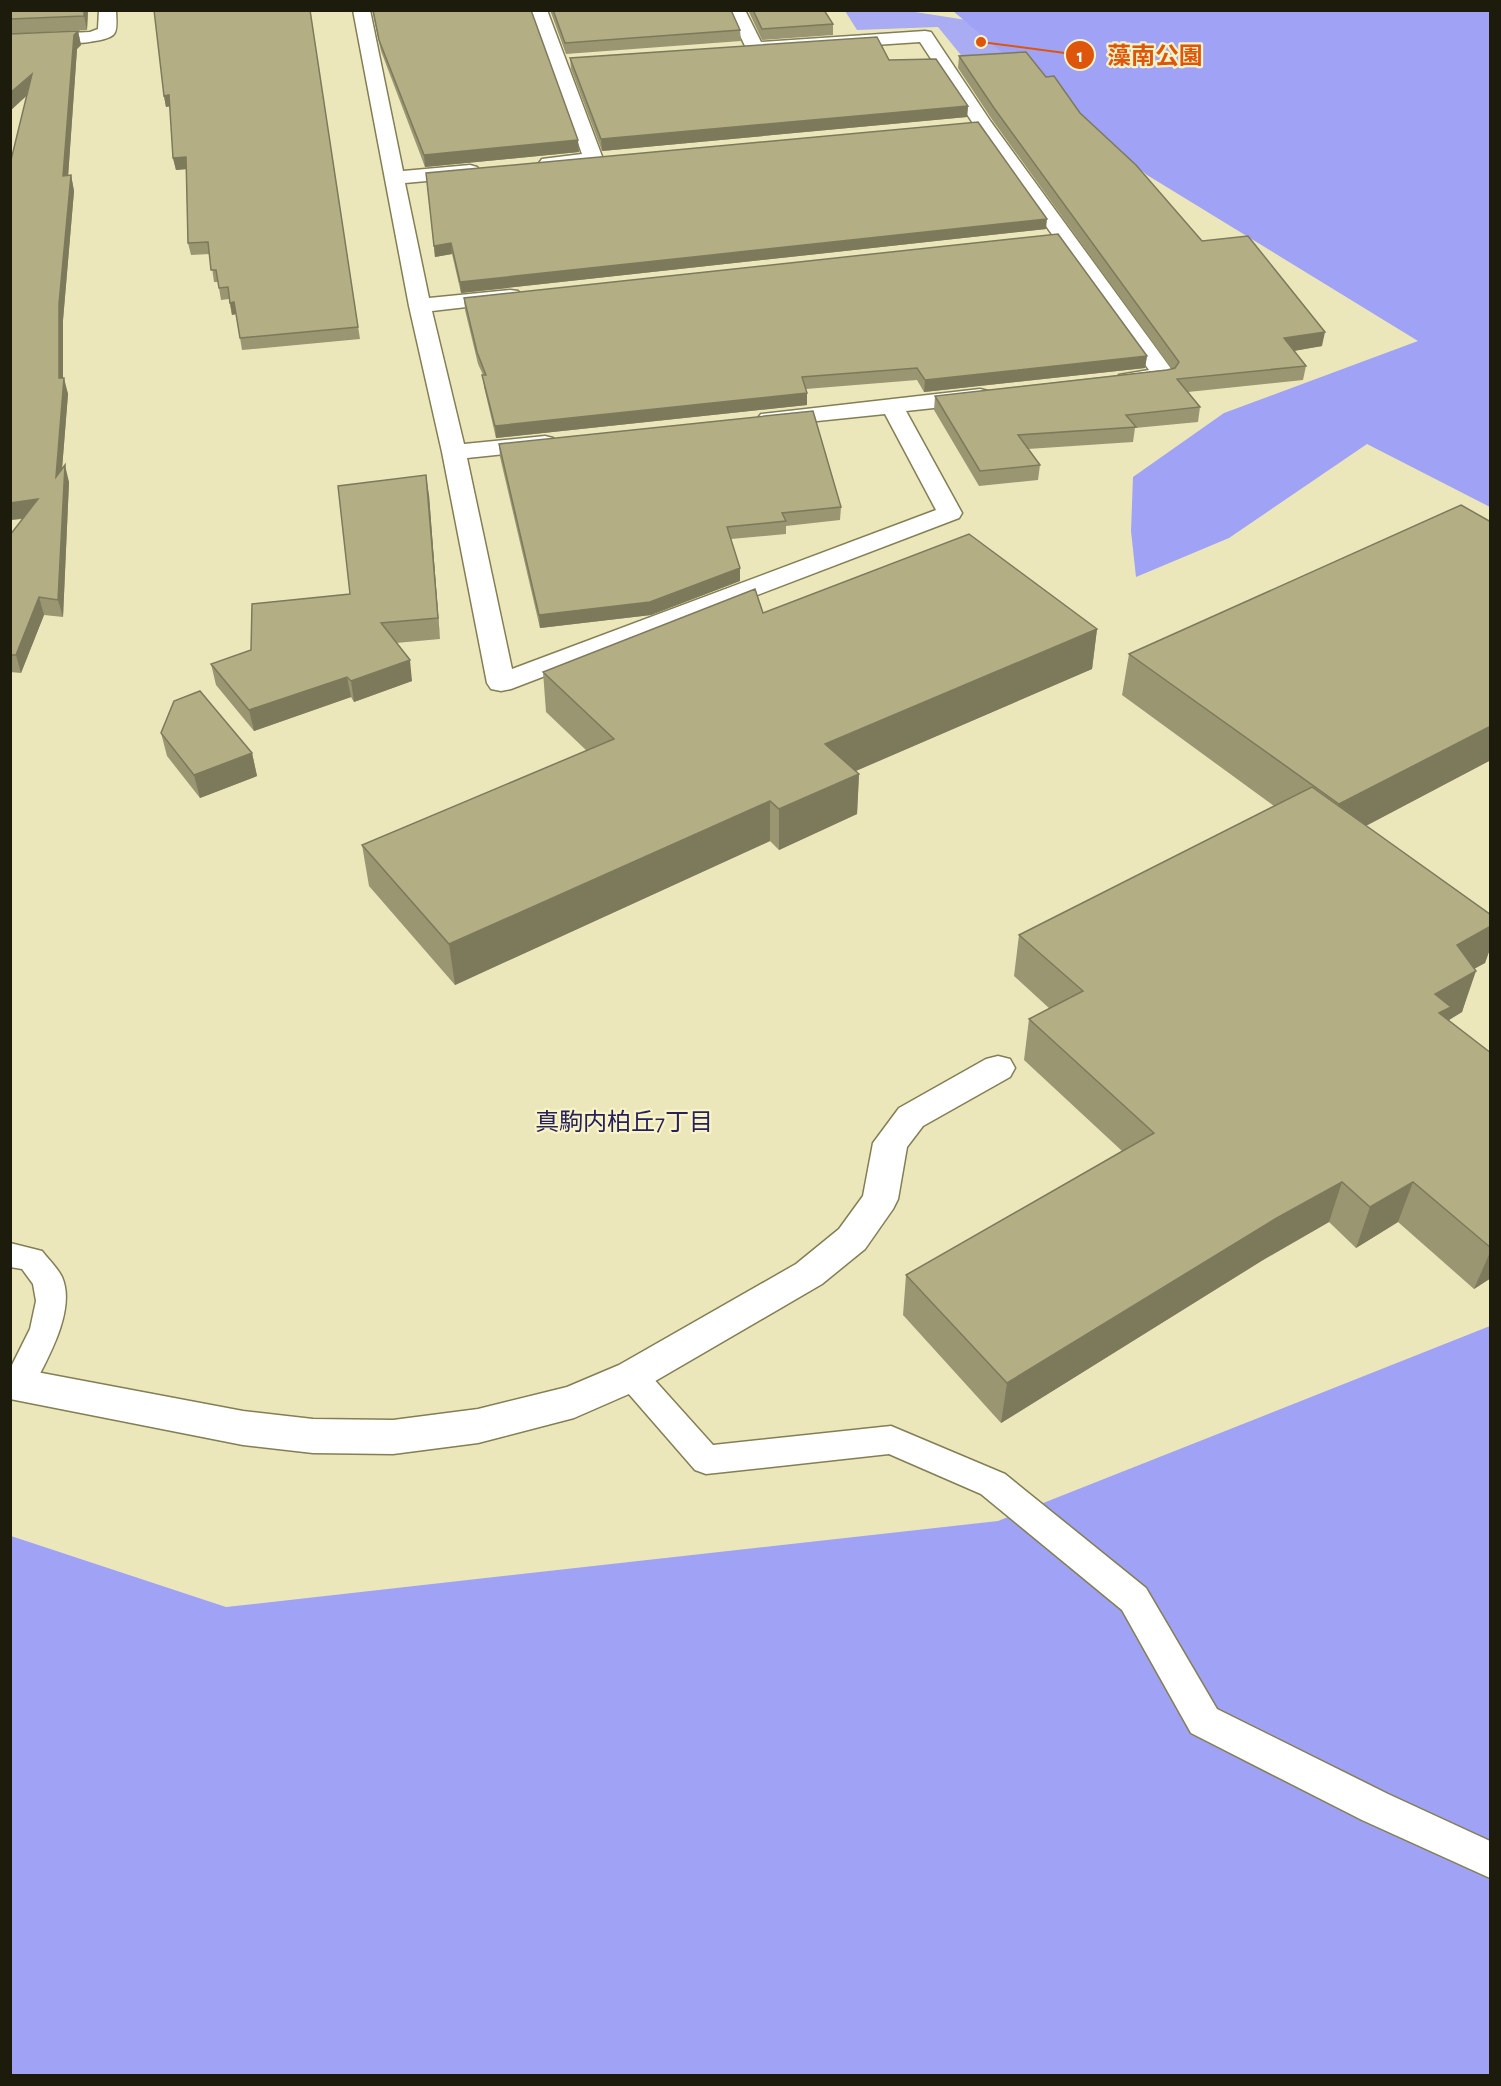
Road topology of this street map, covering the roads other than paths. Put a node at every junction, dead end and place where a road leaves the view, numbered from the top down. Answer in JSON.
{"nodes":[{"id":1,"x":108,"y":10,"type":"edge"},
{"id":2,"x":361,"y":10,"type":"edge"},
{"id":3,"x":538,"y":10,"type":"edge"},
{"id":4,"x":736,"y":10,"type":"edge"},
{"id":5,"x":10,"y":41,"type":"edge"},
{"id":6,"x":755,"y":48,"type":"junction"},
{"id":7,"x":732,"y":49,"type":"edge"},
{"id":8,"x":579,"y":60,"type":"edge"},
{"id":9,"x":556,"y":62,"type":"junction"},
{"id":10,"x":984,"y":124,"type":"junction"},
{"id":11,"x":960,"y":126,"type":"edge"},
{"id":12,"x":617,"y":157,"type":"edge"},
{"id":13,"x":593,"y":159,"type":"junction"},
{"id":14,"x":535,"y":164,"type":"edge"},
{"id":15,"x":488,"y":169,"type":"edge"},
{"id":16,"x":395,"y":178,"type":"junction"},
{"id":17,"x":1063,"y":236,"type":"junction"},
{"id":18,"x":1039,"y":238,"type":"edge"},
{"id":19,"x":527,"y":294,"type":"edge"},
{"id":20,"x":420,"y":306,"type":"junction"},
{"id":21,"x":1105,"y":382,"type":"edge"},
{"id":22,"x":999,"y":394,"type":"edge"},
{"id":23,"x":892,"y":406,"type":"junction"},
{"id":24,"x":750,"y":421,"type":"edge"},
{"id":25,"x":572,"y":440,"type":"edge"},
{"id":26,"x":454,"y":452,"type":"junction"},
{"id":27,"x":998,"y":1068,"type":"dead end"},
{"id":28,"x":10,"y":1255,"type":"edge"},
{"id":29,"x":633,"y":1376,"type":"junction"},
{"id":30,"x":14,"y":1384,"type":"edge"},
{"id":31,"x":1491,"y":1860,"type":"edge"}],
"edges":[{"from":1,"to":5,"type":"street"},
{"from":2,"to":16,"type":"street"},
{"from":3,"to":9,"type":"street"},
{"from":4,"to":6,"type":"street"},
{"from":6,"to":7,"type":"street"},
{"from":6,"to":10,"type":"street"},
{"from":8,"to":9,"type":"street"},
{"from":9,"to":13,"type":"street"},
{"from":10,"to":11,"type":"street"},
{"from":10,"to":17,"type":"street"},
{"from":12,"to":13,"type":"street"},
{"from":13,"to":14,"type":"street"},
{"from":15,"to":16,"type":"street"},
{"from":16,"to":20,"type":"street"},
{"from":17,"to":18,"type":"street"},
{"from":17,"to":21,"type":"street"},
{"from":19,"to":20,"type":"street"},
{"from":20,"to":26,"type":"street"},
{"from":22,"to":23,"type":"street"},
{"from":23,"to":24,"type":"street"},
{"from":23,"to":26,"type":"street"},
{"from":25,"to":26,"type":"street"},
{"from":27,"to":29,"type":"street"},
{"from":28,"to":30,"type":"lane"},
{"from":29,"to":30,"type":"street"},
{"from":29,"to":31,"type":"lane"}]}
